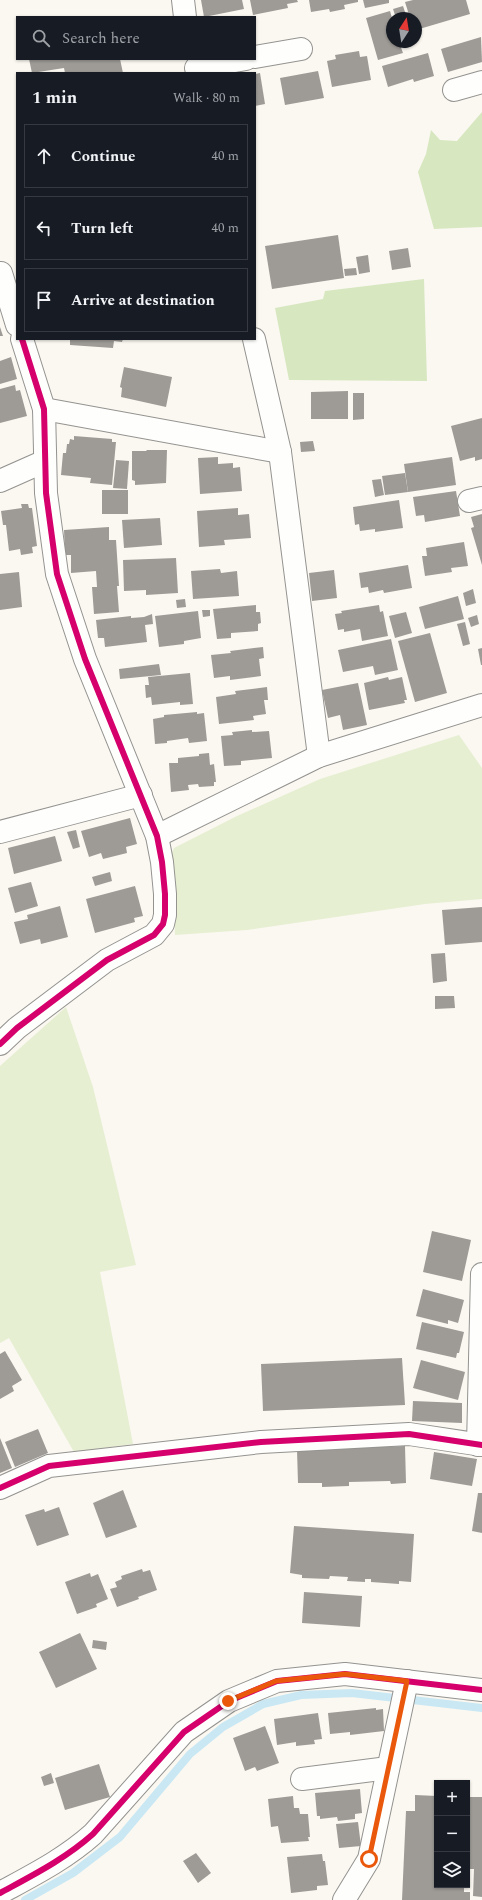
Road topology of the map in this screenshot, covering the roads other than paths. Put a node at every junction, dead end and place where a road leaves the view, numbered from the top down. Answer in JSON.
{"nodes":[{"id":1,"x":183,"y":0,"type":"edge"},
{"id":2,"x":185,"y":16,"type":"edge"},
{"id":3,"x":301,"y":49,"type":"dead end"},
{"id":4,"x":256,"y":57,"type":"edge"},
{"id":5,"x":240,"y":60,"type":"edge"},
{"id":6,"x":196,"y":67,"type":"edge"},
{"id":7,"x":482,"y":82,"type":"edge"},
{"id":8,"x":454,"y":90,"type":"dead end"},
{"id":9,"x":0,"y":273,"type":"edge"},
{"id":10,"x":16,"y":322,"type":"edge"},
{"id":11,"x":22,"y":340,"type":"edge"},
{"id":12,"x":254,"y":340,"type":"edge"},
{"id":13,"x":44,"y":409,"type":"junction"},
{"id":14,"x":280,"y":452,"type":"junction"},
{"id":15,"x":45,"y":461,"type":"junction"},
{"id":16,"x":0,"y":482,"type":"edge"},
{"id":17,"x":482,"y":704,"type":"edge"},
{"id":18,"x":319,"y":756,"type":"junction"},
{"id":19,"x":141,"y":795,"type":"junction"},
{"id":20,"x":0,"y":832,"type":"edge"},
{"id":21,"x":157,"y":836,"type":"junction"},
{"id":22,"x":0,"y":1044,"type":"edge"},
{"id":23,"x":482,"y":1274,"type":"edge"},
{"id":24,"x":480,"y":1445,"type":"edge"},
{"id":25,"x":0,"y":1488,"type":"edge"},
{"id":26,"x":482,"y":1690,"type":"edge"},
{"id":27,"x":404,"y":1692,"type":"junction"},
{"id":28,"x":388,"y":1768,"type":"junction"},
{"id":29,"x":302,"y":1779,"type":"dead end"},
{"id":30,"x":0,"y":1893,"type":"edge"},
{"id":31,"x":344,"y":1900,"type":"edge"}],
"edges":[{"from":1,"to":2,"type":"street"},
{"from":3,"to":4,"type":"street"},
{"from":5,"to":6,"type":"street"},
{"from":7,"to":8,"type":"street"},
{"from":9,"to":10,"type":"street"},
{"from":11,"to":13,"type":"street"},
{"from":12,"to":14,"type":"street"},
{"from":13,"to":14,"type":"street"},
{"from":13,"to":15,"type":"street"},
{"from":14,"to":18,"type":"street"},
{"from":15,"to":16,"type":"street"},
{"from":15,"to":19,"type":"street"},
{"from":17,"to":18,"type":"street"},
{"from":18,"to":21,"type":"street"},
{"from":19,"to":20,"type":"street"},
{"from":19,"to":21,"type":"street"},
{"from":21,"to":22,"type":"street"},
{"from":23,"to":24,"type":"street"},
{"from":24,"to":25,"type":"street"},
{"from":26,"to":27,"type":"street"},
{"from":27,"to":28,"type":"street"},
{"from":27,"to":30,"type":"street"},
{"from":28,"to":29,"type":"street"},
{"from":28,"to":31,"type":"street"}]}
